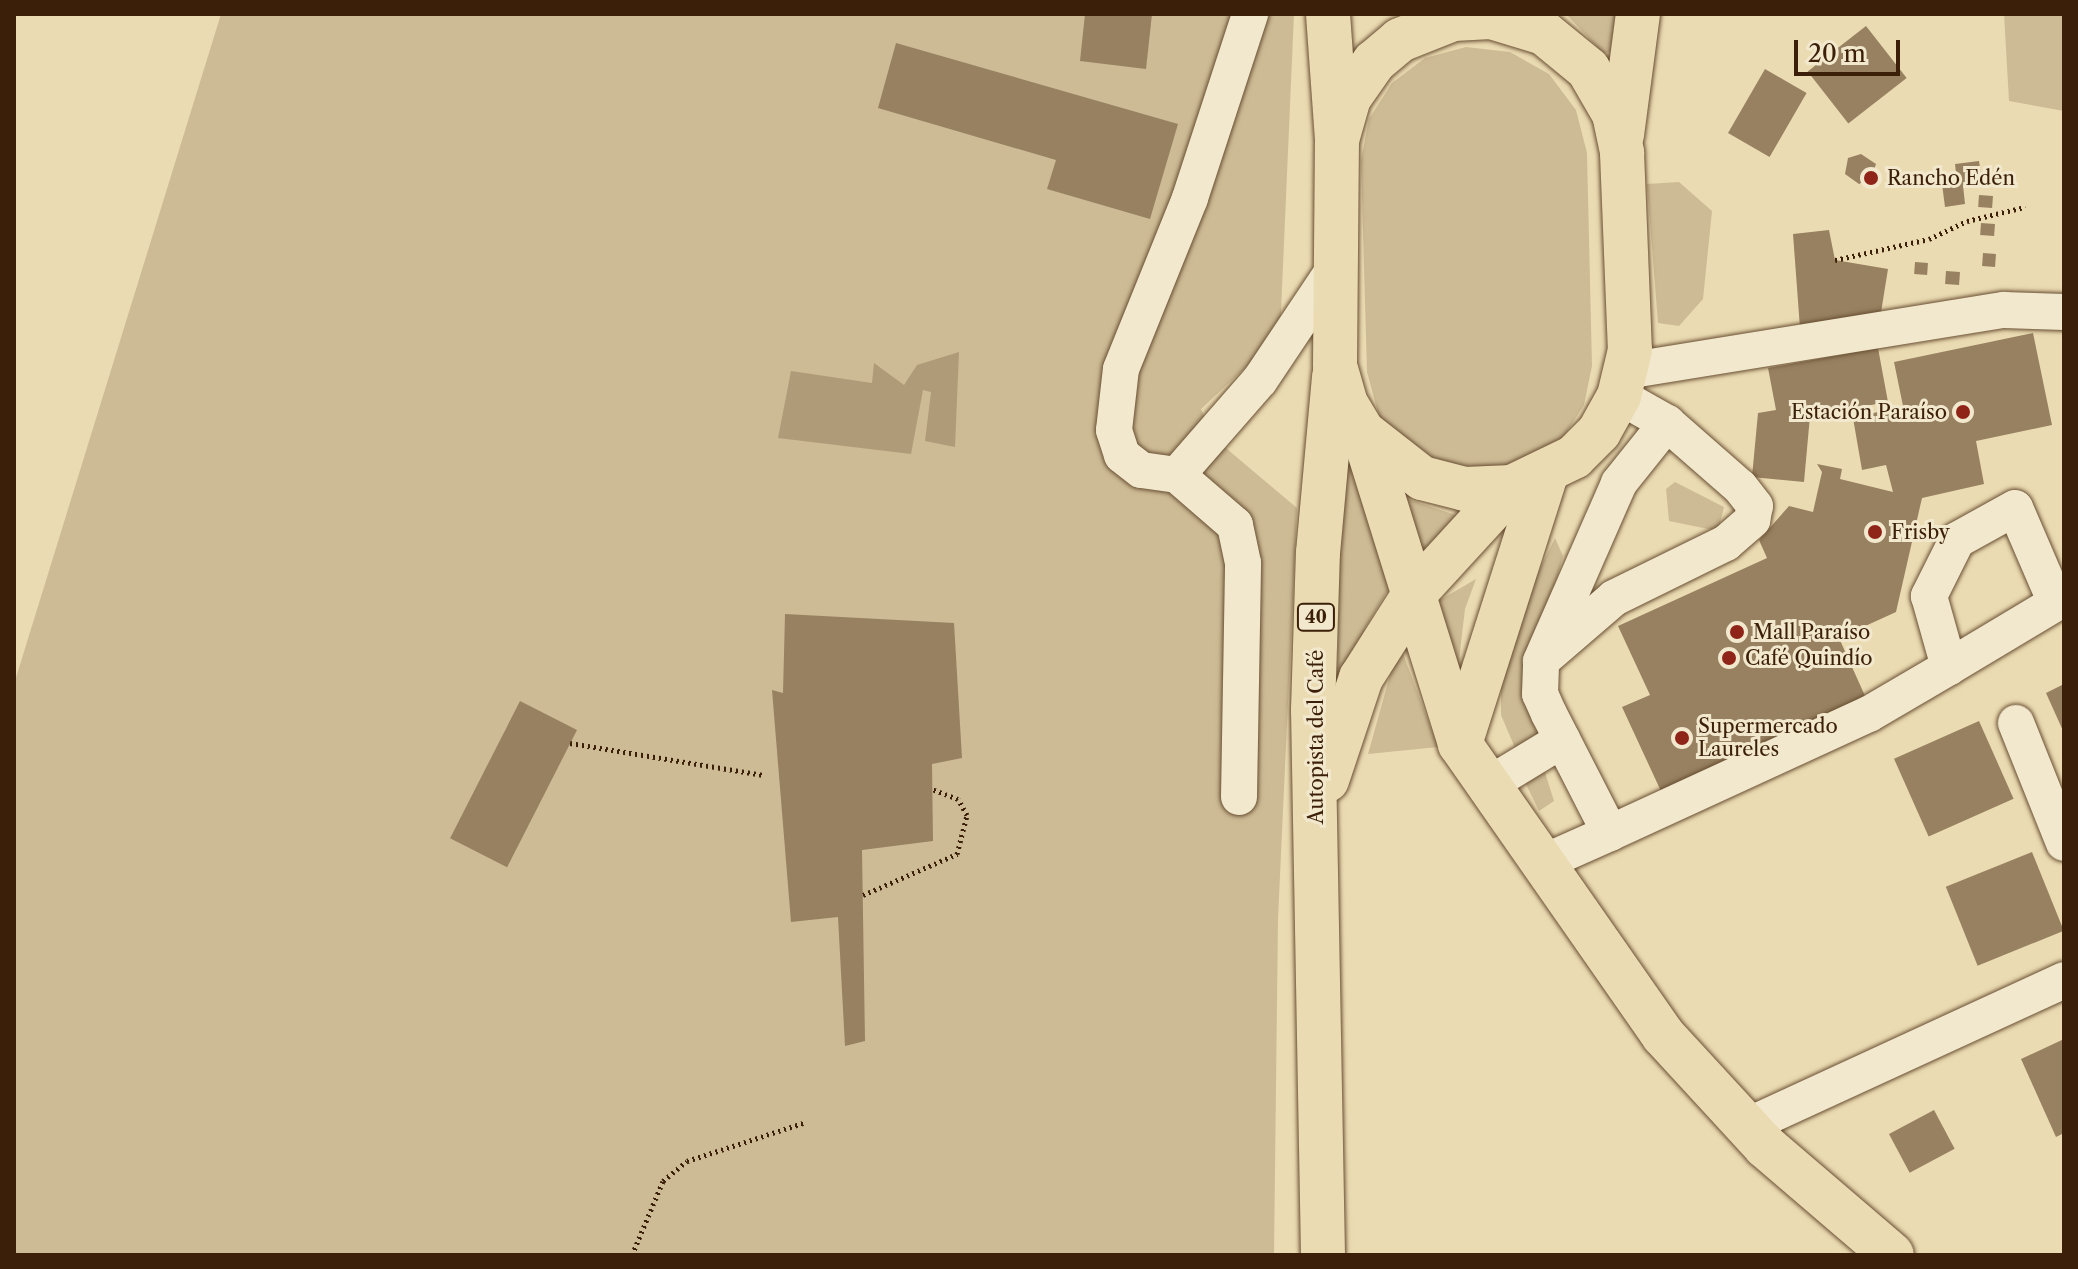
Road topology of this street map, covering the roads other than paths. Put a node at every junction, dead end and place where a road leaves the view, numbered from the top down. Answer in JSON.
{"nodes":[{"id":1,"x":1250,"y":14,"type":"edge"},
{"id":2,"x":1328,"y":14,"type":"edge"},
{"id":3,"x":1638,"y":14,"type":"edge"},
{"id":4,"x":1500,"y":16,"type":"edge"},
{"id":5,"x":1337,"y":140,"type":"junction"},
{"id":6,"x":1622,"y":153,"type":"junction"},
{"id":7,"x":1335,"y":268,"type":"junction"},
{"id":8,"x":2064,"y":312,"type":"edge"},
{"id":9,"x":1335,"y":366,"type":"junction"},
{"id":10,"x":1623,"y":383,"type":"junction"},
{"id":11,"x":1667,"y":423,"type":"junction"},
{"id":12,"x":1363,"y":432,"type":"junction"},
{"id":13,"x":1177,"y":475,"type":"junction"},
{"id":14,"x":1529,"y":481,"type":"junction"},
{"id":15,"x":1415,"y":593,"type":"junction"},
{"id":16,"x":1541,"y":661,"type":"junction"},
{"id":17,"x":1949,"y":667,"type":"dead end"},
{"id":18,"x":2016,"y":723,"type":"dead end"},
{"id":19,"x":1562,"y":740,"type":"junction"},
{"id":20,"x":1460,"y":744,"type":"junction"},
{"id":21,"x":1488,"y":785,"type":"junction"},
{"id":22,"x":1239,"y":797,"type":"dead end"},
{"id":23,"x":1610,"y":833,"type":"junction"},
{"id":24,"x":2064,"y":843,"type":"edge"},
{"id":25,"x":1540,"y":864,"type":"junction"},
{"id":26,"x":1317,"y":870,"type":"junction"},
{"id":27,"x":2064,"y":980,"type":"edge"},
{"id":28,"x":1747,"y":1126,"type":"junction"},
{"id":29,"x":1323,"y":1255,"type":"edge"},
{"id":30,"x":1892,"y":1255,"type":"edge"}],
"edges":[{"from":1,"to":13,"type":"street"},
{"from":2,"to":5,"type":"main road","number":"40"},
{"from":3,"to":6,"type":"main road","number":"40"},
{"from":4,"to":5,"type":"main road","number":"40"},
{"from":4,"to":6,"type":"main road","number":"40"},
{"from":5,"to":7,"type":"main road","number":"40"},
{"from":6,"to":10,"type":"main road","number":"40"},
{"from":7,"to":9,"type":"main road","number":"40"},
{"from":7,"to":13,"type":"street"},
{"from":8,"to":10,"type":"street"},
{"from":9,"to":12,"type":"main road","number":"40"},
{"from":9,"to":26,"type":"main road","name":"Autopista del Café","number":"40"},
{"from":10,"to":11,"type":"street"},
{"from":10,"to":14,"type":"main road","number":"40"},
{"from":11,"to":16,"type":"street"},
{"from":11,"to":16,"type":"street"},
{"from":12,"to":14,"type":"main road","number":"40"},
{"from":12,"to":15,"type":"main road"},
{"from":13,"to":22,"type":"street"},
{"from":14,"to":15,"type":"main road","name":"Autopista del Café","number":"40"},
{"from":14,"to":20,"type":"main road"},
{"from":15,"to":20,"type":"main road"},
{"from":15,"to":26,"type":"main road","name":"Autopista del Café","number":"40"},
{"from":16,"to":19,"type":"street"},
{"from":17,"to":23,"type":"street"},
{"from":18,"to":24,"type":"street"},
{"from":19,"to":21,"type":"street"},
{"from":19,"to":23,"type":"street"},
{"from":20,"to":21,"type":"main road"},
{"from":21,"to":25,"type":"main road"},
{"from":23,"to":25,"type":"street"},
{"from":25,"to":28,"type":"main road"},
{"from":26,"to":29,"type":"main road","name":"Autopista del Café","number":"40"},
{"from":27,"to":28,"type":"street"},
{"from":28,"to":30,"type":"main road"}]}
